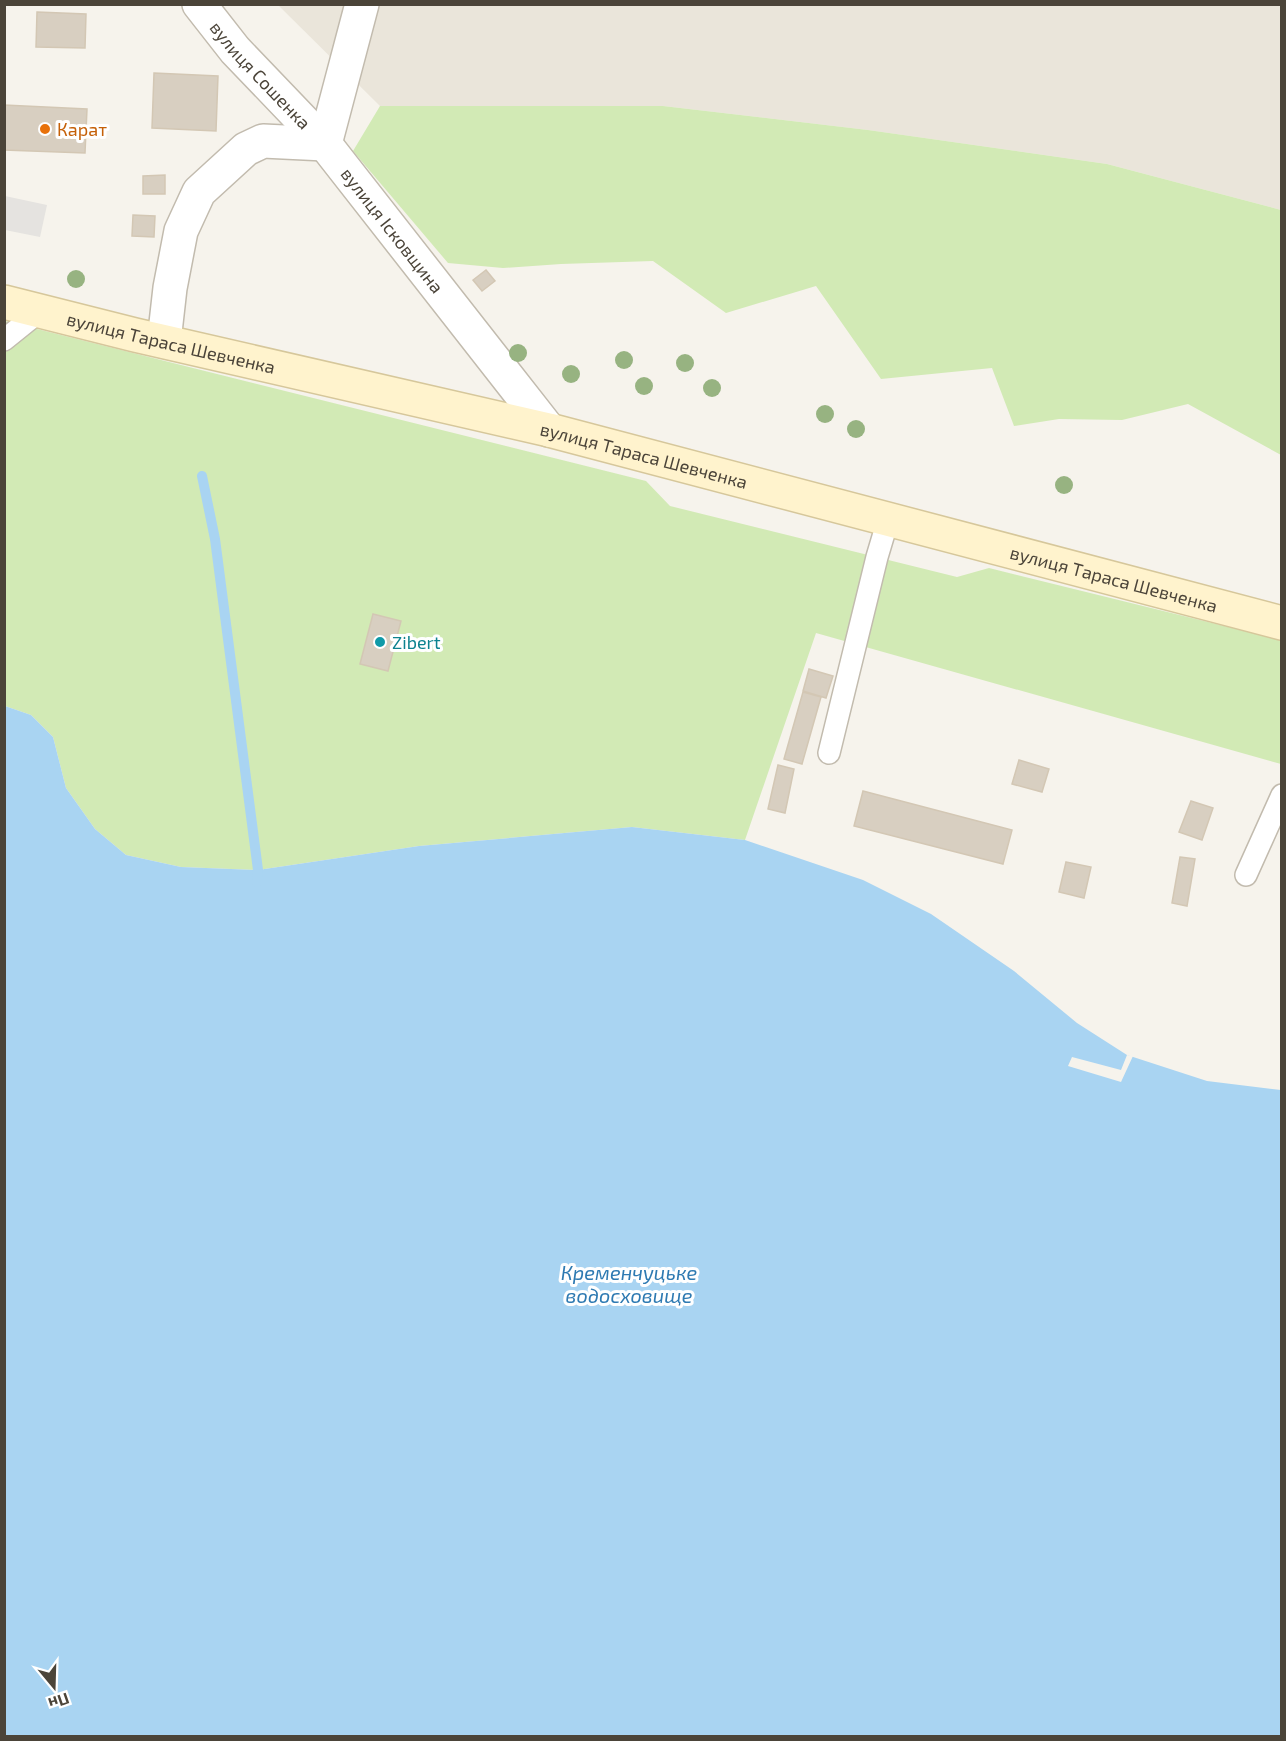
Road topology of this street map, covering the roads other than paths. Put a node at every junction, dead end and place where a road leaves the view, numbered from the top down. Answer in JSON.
{"nodes":[{"id":1,"x":199,"y":4,"type":"edge"},
{"id":2,"x":362,"y":4,"type":"edge"},
{"id":3,"x":325,"y":144,"type":"junction"},
{"id":4,"x":4,"y":302,"type":"edge"},
{"id":5,"x":40,"y":311,"type":"junction"},
{"id":6,"x":4,"y":340,"type":"edge"},
{"id":7,"x":164,"y":341,"type":"junction"},
{"id":8,"x":549,"y":430,"type":"junction"},
{"id":9,"x":888,"y":520,"type":"junction"},
{"id":10,"x":1281,"y":623,"type":"edge"},
{"id":11,"x":829,"y":753,"type":"dead end"},
{"id":12,"x":1281,"y":795,"type":"edge"},
{"id":13,"x":1246,"y":875,"type":"dead end"}],
"edges":[{"from":1,"to":3,"type":"street","name":"вулиця Сошенка"},
{"from":2,"to":3,"type":"street"},
{"from":3,"to":7,"type":"street"},
{"from":3,"to":8,"type":"street","name":"вулиця Ісковщина"},
{"from":4,"to":5,"type":"street","name":"вулиця Тараса Шевченка"},
{"from":5,"to":6,"type":"lane"},
{"from":5,"to":7,"type":"street","name":"вулиця Тараса Шевченка"},
{"from":7,"to":8,"type":"street","name":"вулиця Тараса Шевченка"},
{"from":8,"to":9,"type":"street","name":"вулиця Тараса Шевченка"},
{"from":9,"to":10,"type":"street","name":"вулиця Тараса Шевченка"},
{"from":9,"to":11,"type":"lane"},
{"from":12,"to":13,"type":"lane"}]}
